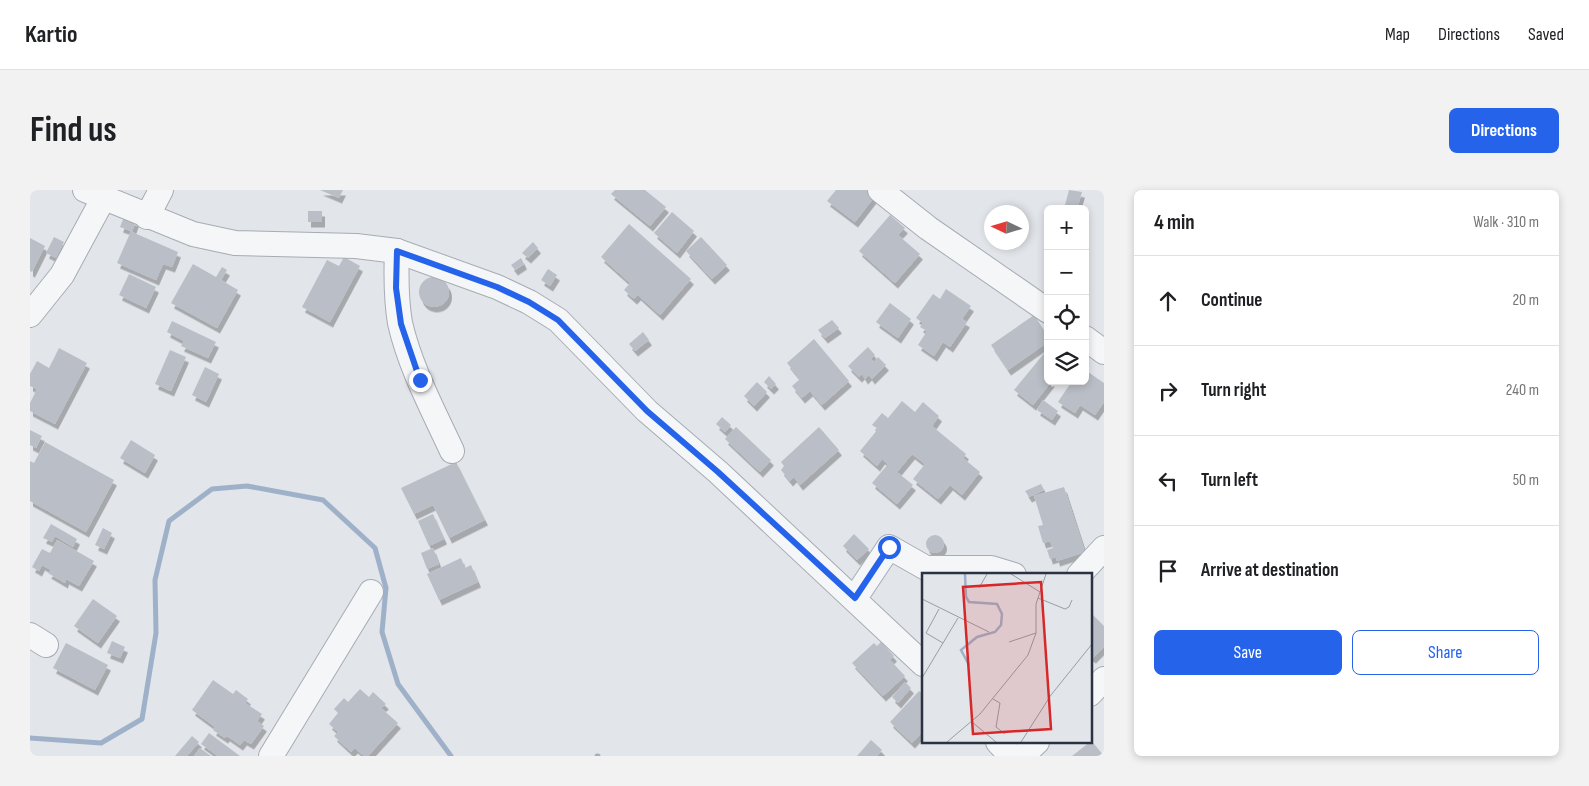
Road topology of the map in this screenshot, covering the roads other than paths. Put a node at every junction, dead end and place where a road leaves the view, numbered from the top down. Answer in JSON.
{"nodes":[{"id":1,"x":161,"y":190,"type":"edge"},
{"id":2,"x":880,"y":190,"type":"edge"},
{"id":3,"x":94,"y":194,"type":"edge"},
{"id":4,"x":147,"y":217,"type":"junction"},
{"id":5,"x":397,"y":251,"type":"junction"},
{"id":6,"x":1044,"y":308,"type":"edge"},
{"id":7,"x":30,"y":315,"type":"edge"},
{"id":8,"x":1088,"y":340,"type":"edge"},
{"id":9,"x":1104,"y":352,"type":"edge"},
{"id":10,"x":452,"y":451,"type":"dead end"},
{"id":11,"x":1104,"y":548,"type":"edge"},
{"id":12,"x":1008,"y":573,"type":"edge"},
{"id":13,"x":1081,"y":573,"type":"edge"},
{"id":14,"x":371,"y":592,"type":"dead end"},
{"id":15,"x":855,"y":598,"type":"junction"},
{"id":16,"x":922,"y":663,"type":"edge"},
{"id":17,"x":1104,"y":679,"type":"edge"},
{"id":18,"x":1092,"y":692,"type":"edge"},
{"id":19,"x":1000,"y":744,"type":"edge"},
{"id":20,"x":1035,"y":744,"type":"edge"},
{"id":21,"x":271,"y":756,"type":"edge"},
{"id":22,"x":1011,"y":756,"type":"edge"},
{"id":23,"x":1022,"y":756,"type":"edge"}],
"edges":[{"from":1,"to":4,"type":"street"},
{"from":2,"to":6,"type":"street"},
{"from":3,"to":4,"type":"street"},
{"from":3,"to":7,"type":"street"},
{"from":4,"to":5,"type":"street"},
{"from":5,"to":10,"type":"street"},
{"from":5,"to":15,"type":"street"},
{"from":8,"to":9,"type":"street"},
{"from":11,"to":13,"type":"street"},
{"from":12,"to":15,"type":"street"},
{"from":14,"to":21,"type":"street"},
{"from":15,"to":16,"type":"street"},
{"from":17,"to":18,"type":"street"},
{"from":19,"to":22,"type":"street"},
{"from":20,"to":23,"type":"street"}]}
